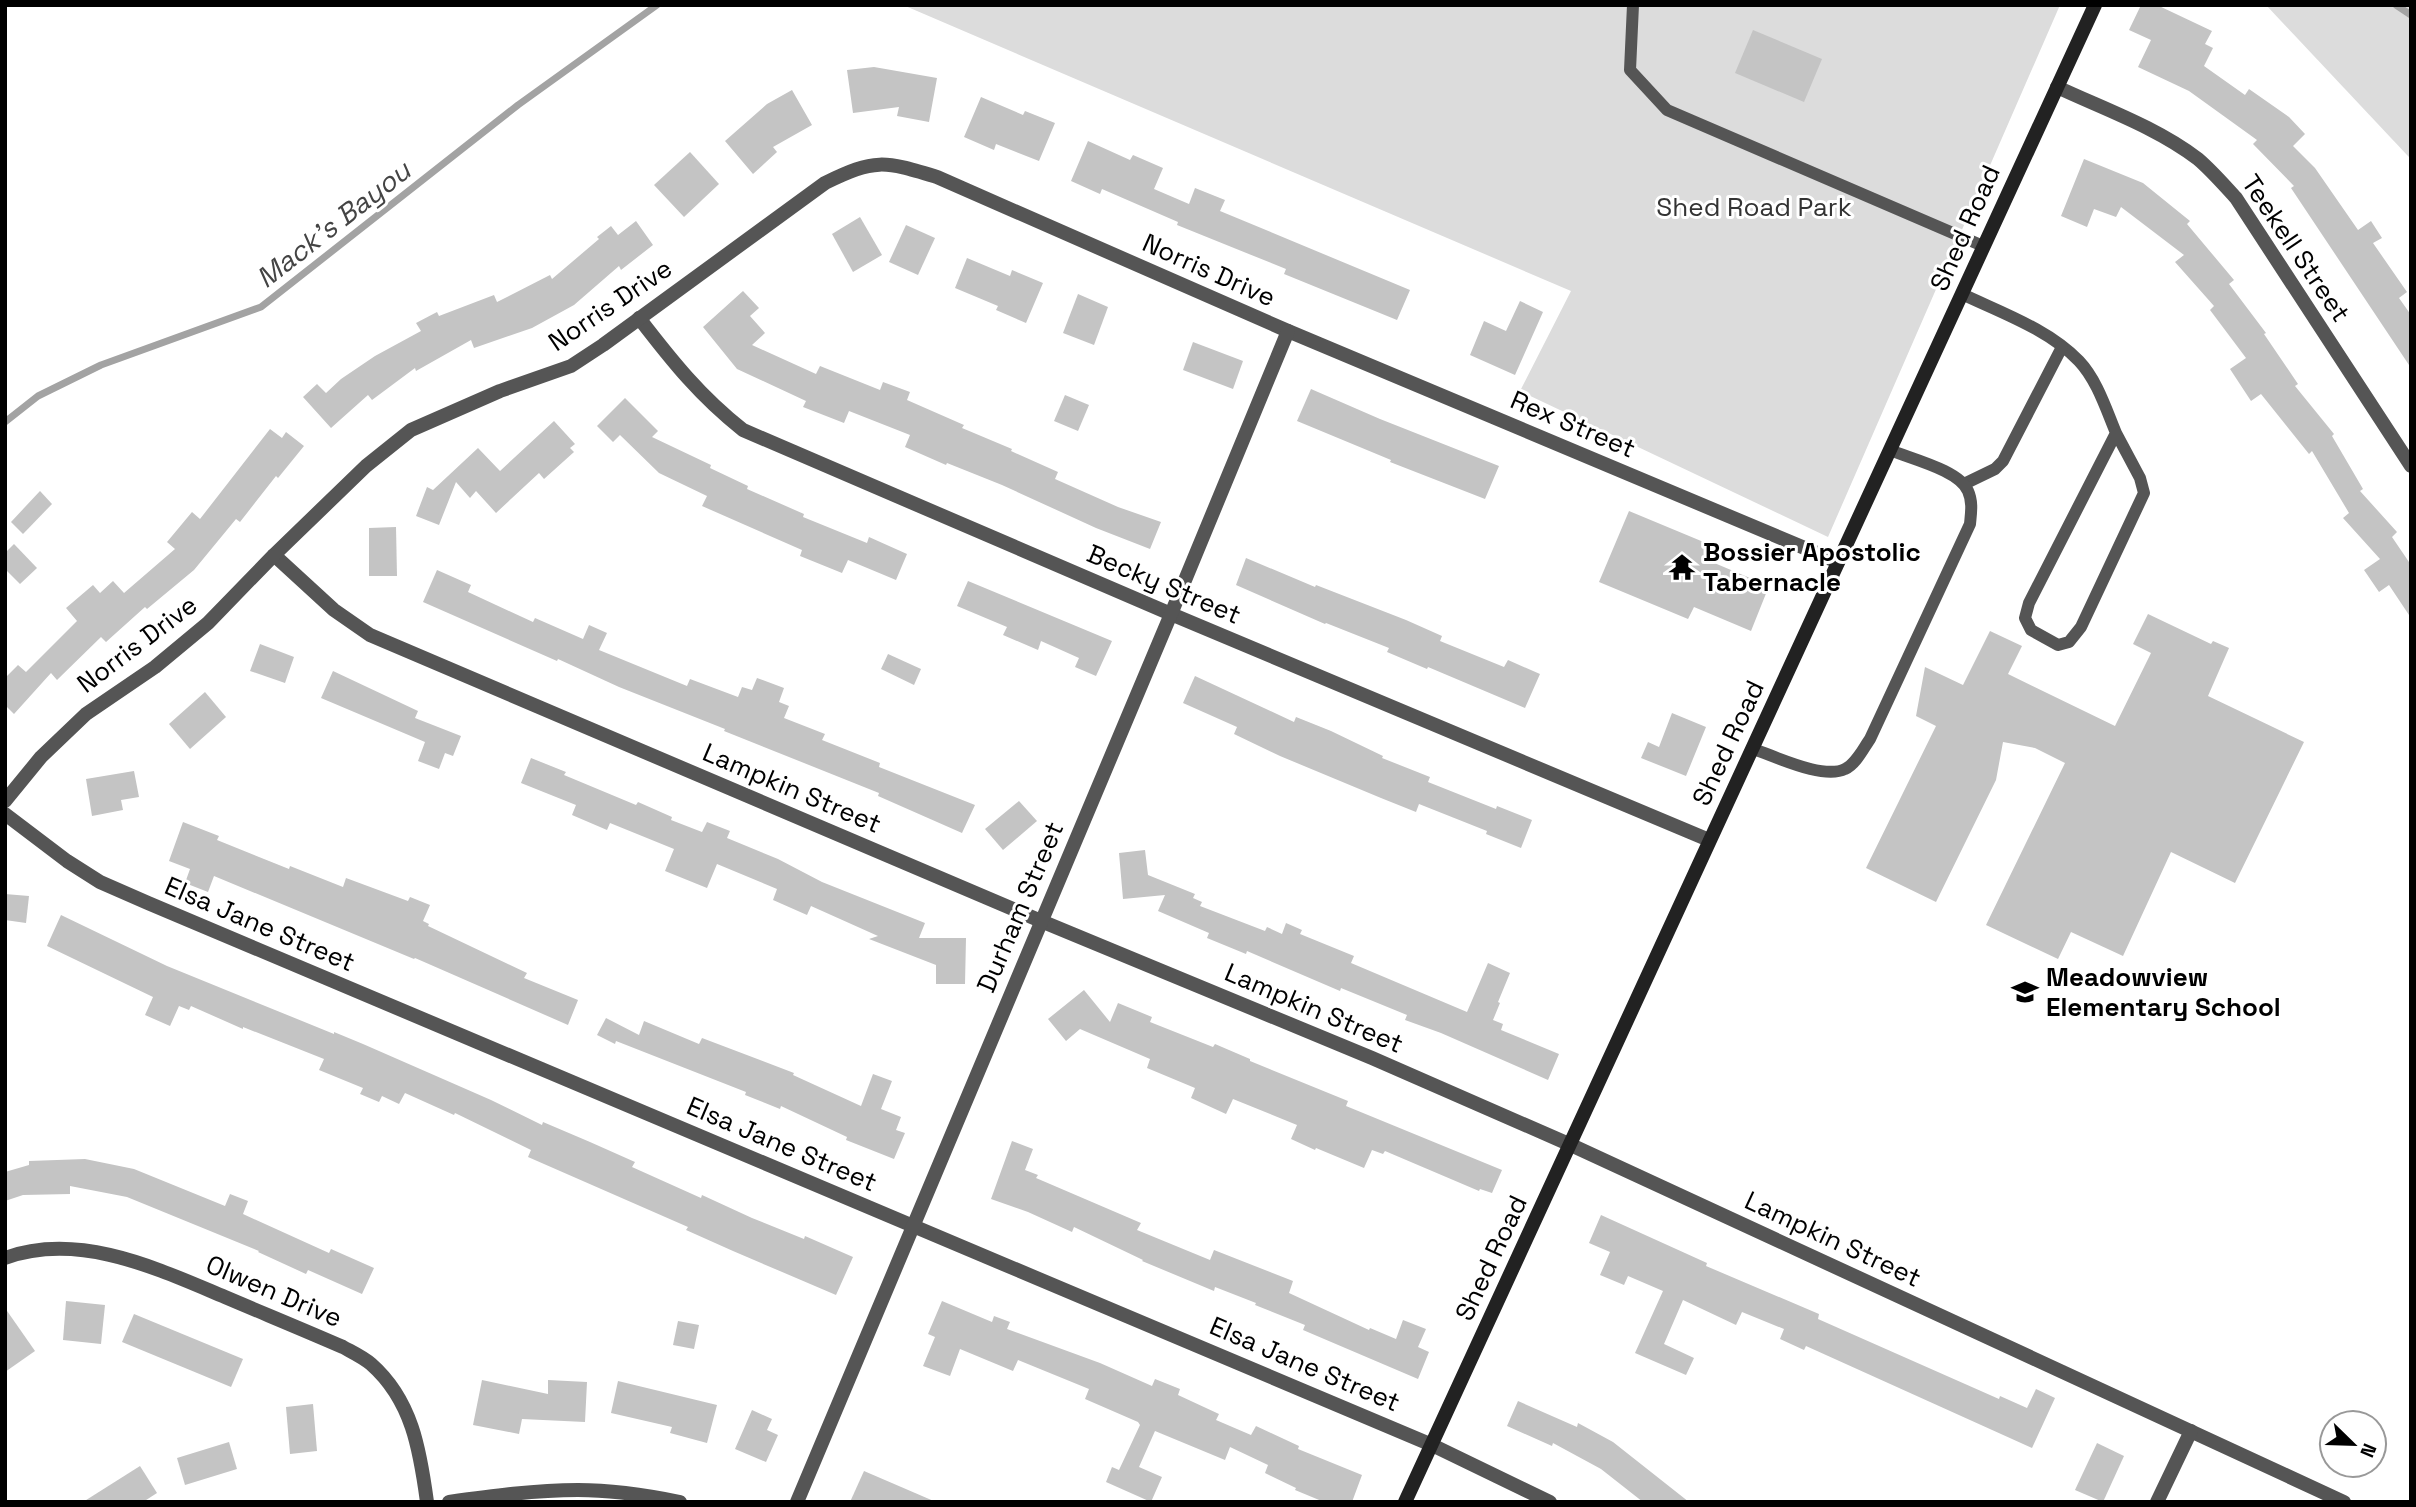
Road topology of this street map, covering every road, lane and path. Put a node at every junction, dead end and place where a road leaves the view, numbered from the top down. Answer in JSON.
{"nodes":[{"id":1,"x":1633,"y":5,"type":"edge"},
{"id":2,"x":2095,"y":5,"type":"edge"},
{"id":3,"x":2057,"y":87,"type":"junction"},
{"id":4,"x":1983,"y":246,"type":"junction"},
{"id":5,"x":1962,"y":294,"type":"junction"},
{"id":6,"x":639,"y":318,"type":"junction"},
{"id":7,"x":1288,"y":331,"type":"junction"},
{"id":8,"x":2062,"y":347,"type":"junction"},
{"id":9,"x":2116,"y":433,"type":"junction"},
{"id":10,"x":1890,"y":450,"type":"junction"},
{"id":11,"x":2411,"y":466,"type":"edge"},
{"id":12,"x":1964,"y":484,"type":"junction"},
{"id":13,"x":274,"y":555,"type":"junction"},
{"id":14,"x":1838,"y":562,"type":"junction"},
{"id":15,"x":1171,"y":614,"type":"junction"},
{"id":16,"x":1753,"y":748,"type":"junction"},
{"id":17,"x":5,"y":802,"type":"edge"},
{"id":18,"x":5,"y":814,"type":"edge"},
{"id":19,"x":1709,"y":840,"type":"junction"},
{"id":20,"x":1041,"y":920,"type":"junction"},
{"id":21,"x":1571,"y":1145,"type":"junction"},
{"id":22,"x":913,"y":1225,"type":"junction"},
{"id":23,"x":5,"y":1258,"type":"edge"},
{"id":24,"x":2191,"y":1431,"type":"junction"},
{"id":25,"x":1432,"y":1445,"type":"junction"},
{"id":26,"x":426,"y":1502,"type":"edge"},
{"id":27,"x":449,"y":1502,"type":"edge"},
{"id":28,"x":680,"y":1502,"type":"edge"},
{"id":29,"x":797,"y":1502,"type":"edge"},
{"id":30,"x":1405,"y":1502,"type":"edge"},
{"id":31,"x":1550,"y":1502,"type":"edge"},
{"id":32,"x":2157,"y":1502,"type":"edge"},
{"id":33,"x":2344,"y":1502,"type":"edge"}],
"edges":[{"from":1,"to":4,"type":"lane"},
{"from":2,"to":3,"type":"street","name":"Shed Road"},
{"from":3,"to":4,"type":"street","name":"Shed Road"},
{"from":3,"to":11,"type":"street","name":"Teekell Street"},
{"from":4,"to":5,"type":"street","name":"Shed Road"},
{"from":5,"to":8,"type":"lane"},
{"from":5,"to":10,"type":"street","name":"Shed Road"},
{"from":6,"to":7,"type":"street","name":"Norris Drive"},
{"from":6,"to":13,"type":"street","name":"Norris Drive"},
{"from":6,"to":15,"type":"street","name":"Becky Street"},
{"from":7,"to":14,"type":"street","name":"Rex Street"},
{"from":7,"to":15,"type":"street","name":"Durham Street"},
{"from":8,"to":9,"type":"lane"},
{"from":8,"to":12,"type":"lane"},
{"from":9,"to":9,"type":"lane"},
{"from":10,"to":12,"type":"lane"},
{"from":10,"to":14,"type":"street","name":"Shed Road"},
{"from":12,"to":16,"type":"lane"},
{"from":13,"to":17,"type":"street","name":"Norris Drive"},
{"from":13,"to":20,"type":"street","name":"Lampkin Street"},
{"from":14,"to":16,"type":"street","name":"Shed Road"},
{"from":15,"to":19,"type":"street","name":"Becky Street"},
{"from":15,"to":20,"type":"street","name":"Durham Street"},
{"from":16,"to":19,"type":"street","name":"Shed Road"},
{"from":18,"to":22,"type":"street","name":"Elsa Jane Street"},
{"from":19,"to":21,"type":"street","name":"Shed Road"},
{"from":20,"to":21,"type":"street","name":"Lampkin Street"},
{"from":20,"to":22,"type":"street","name":"Durham Street"},
{"from":21,"to":24,"type":"street","name":"Lampkin Street"},
{"from":21,"to":25,"type":"street","name":"Shed Road"},
{"from":22,"to":25,"type":"street","name":"Elsa Jane Street"},
{"from":22,"to":29,"type":"street","name":"Durham Street"},
{"from":23,"to":26,"type":"street","name":"Olwen Drive"},
{"from":24,"to":32,"type":"street"},
{"from":24,"to":33,"type":"street","name":"Lampkin Street"},
{"from":25,"to":30,"type":"street","name":"Shed Road"},
{"from":25,"to":31,"type":"street","name":"Elsa Jane Street"},
{"from":27,"to":28,"type":"street"}]}
